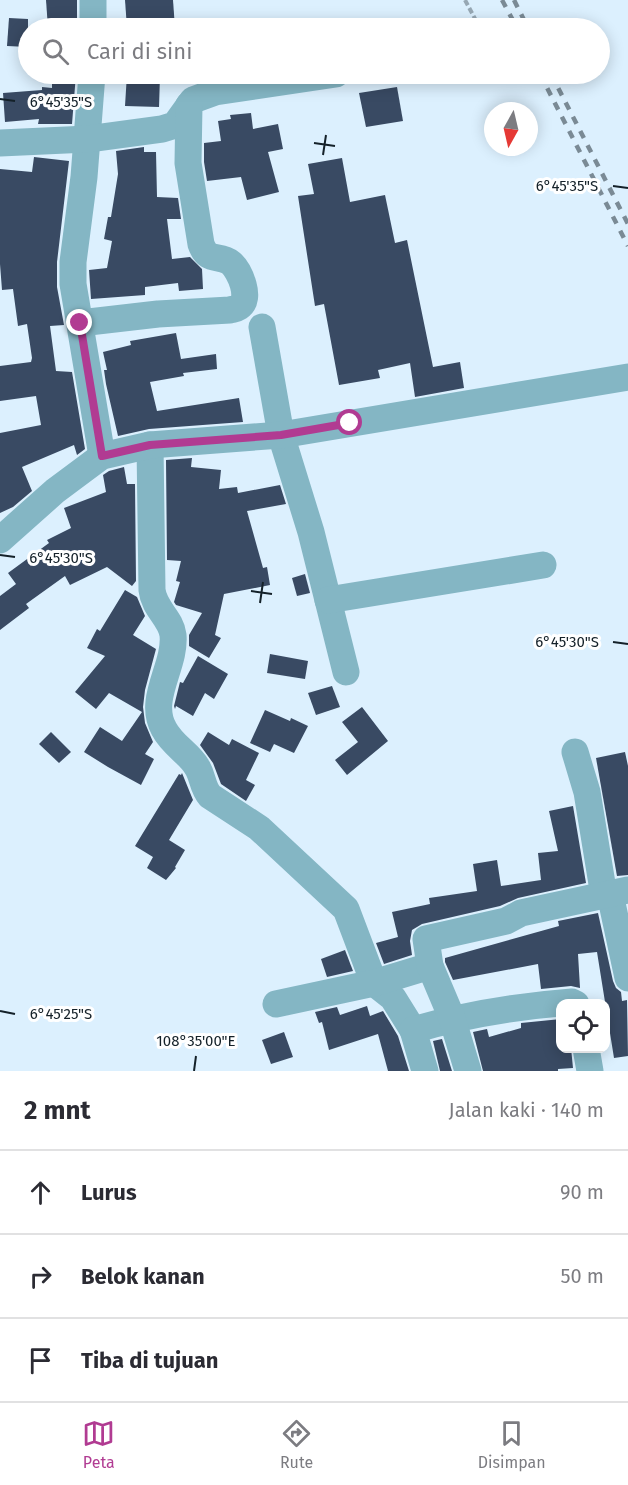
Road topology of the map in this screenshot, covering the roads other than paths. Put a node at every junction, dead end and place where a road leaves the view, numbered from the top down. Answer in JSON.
{"nodes":[{"id":1,"x":93,"y":0,"type":"edge"},
{"id":2,"x":93,"y":18,"type":"edge"},
{"id":3,"x":91,"y":84,"type":"edge"},
{"id":4,"x":269,"y":84,"type":"edge"},
{"id":5,"x":189,"y":105,"type":"junction"},
{"id":6,"x":88,"y":139,"type":"junction"},
{"id":7,"x":0,"y":143,"type":"edge"},
{"id":8,"x":80,"y":323,"type":"junction"},
{"id":9,"x":262,"y":327,"type":"dead end"},
{"id":10,"x":628,"y":377,"type":"edge"},
{"id":11,"x":281,"y":435,"type":"junction"},
{"id":12,"x":150,"y":445,"type":"junction"},
{"id":13,"x":102,"y":456,"type":"junction"},
{"id":14,"x":0,"y":540,"type":"edge"},
{"id":15,"x":543,"y":565,"type":"dead end"},
{"id":16,"x":328,"y":600,"type":"junction"},
{"id":17,"x":346,"y":672,"type":"dead end"},
{"id":18,"x":575,"y":752,"type":"dead end"},
{"id":19,"x":614,"y":893,"type":"edge"},
{"id":20,"x":430,"y":966,"type":"junction"},
{"id":21,"x":628,"y":978,"type":"edge"},
{"id":22,"x":374,"y":983,"type":"junction"},
{"id":23,"x":556,"y":1003,"type":"edge"},
{"id":24,"x":276,"y":1004,"type":"dead end"},
{"id":25,"x":452,"y":1018,"type":"junction"},
{"id":26,"x":413,"y":1030,"type":"junction"},
{"id":27,"x":587,"y":1053,"type":"edge"},
{"id":28,"x":425,"y":1071,"type":"edge"},
{"id":29,"x":468,"y":1071,"type":"edge"},
{"id":30,"x":590,"y":1071,"type":"edge"}],
"edges":[{"from":1,"to":2,"type":"street"},
{"from":3,"to":6,"type":"street"},
{"from":4,"to":5,"type":"street"},
{"from":5,"to":6,"type":"street"},
{"from":5,"to":8,"type":"street"},
{"from":6,"to":7,"type":"street"},
{"from":6,"to":8,"type":"street"},
{"from":8,"to":13,"type":"street"},
{"from":9,"to":11,"type":"street"},
{"from":10,"to":11,"type":"street"},
{"from":11,"to":12,"type":"street"},
{"from":11,"to":16,"type":"street"},
{"from":12,"to":13,"type":"street"},
{"from":12,"to":22,"type":"street"},
{"from":13,"to":14,"type":"street"},
{"from":15,"to":16,"type":"street"},
{"from":16,"to":17,"type":"street"},
{"from":18,"to":19,"type":"street"},
{"from":19,"to":20,"type":"street"},
{"from":19,"to":21,"type":"street"},
{"from":20,"to":22,"type":"street"},
{"from":20,"to":25,"type":"street"},
{"from":22,"to":24,"type":"street"},
{"from":22,"to":26,"type":"street"},
{"from":23,"to":25,"type":"street"},
{"from":25,"to":26,"type":"street"},
{"from":25,"to":29,"type":"street"},
{"from":26,"to":28,"type":"street"},
{"from":27,"to":30,"type":"street"}]}
